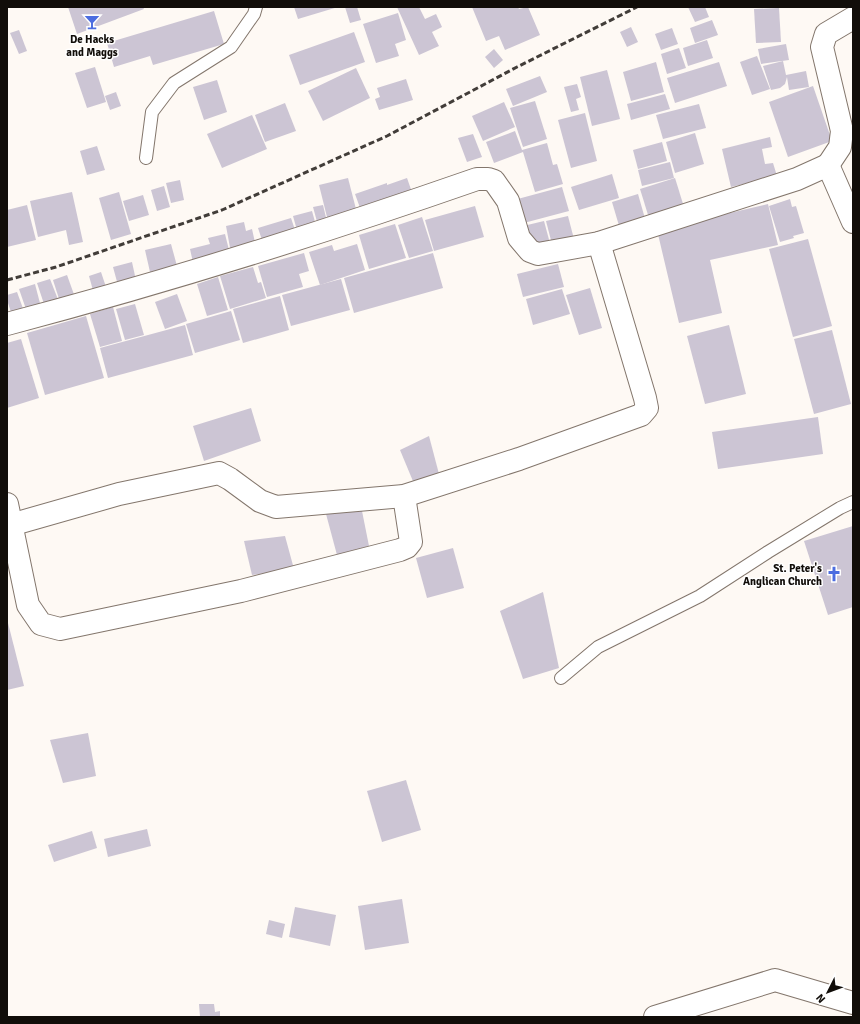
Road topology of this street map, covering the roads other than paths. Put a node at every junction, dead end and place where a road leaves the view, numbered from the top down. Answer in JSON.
{"nodes":[{"id":1,"x":256,"y":7,"type":"edge"},
{"id":2,"x":853,"y":18,"type":"edge"},
{"id":3,"x":146,"y":158,"type":"dead end"},
{"id":4,"x":828,"y":165,"type":"junction"},
{"id":5,"x":853,"y":222,"type":"edge"},
{"id":6,"x":599,"y":243,"type":"junction"},
{"id":7,"x":7,"y":324,"type":"edge"},
{"id":8,"x":404,"y":496,"type":"junction"},
{"id":9,"x":853,"y":502,"type":"edge"},
{"id":10,"x":9,"y":519,"type":"edge"},
{"id":11,"x":562,"y":678,"type":"dead end"},
{"id":12,"x":853,"y":1003,"type":"edge"},
{"id":13,"x":655,"y":1017,"type":"edge"}],
"edges":[{"from":1,"to":3,"type":"lane"},
{"from":2,"to":4,"type":"street"},
{"from":4,"to":5,"type":"street"},
{"from":4,"to":6,"type":"street"},
{"from":6,"to":7,"type":"street"},
{"from":6,"to":8,"type":"street"},
{"from":8,"to":10,"type":"street"},
{"from":8,"to":10,"type":"street"},
{"from":9,"to":11,"type":"lane"},
{"from":12,"to":13,"type":"street"}]}
